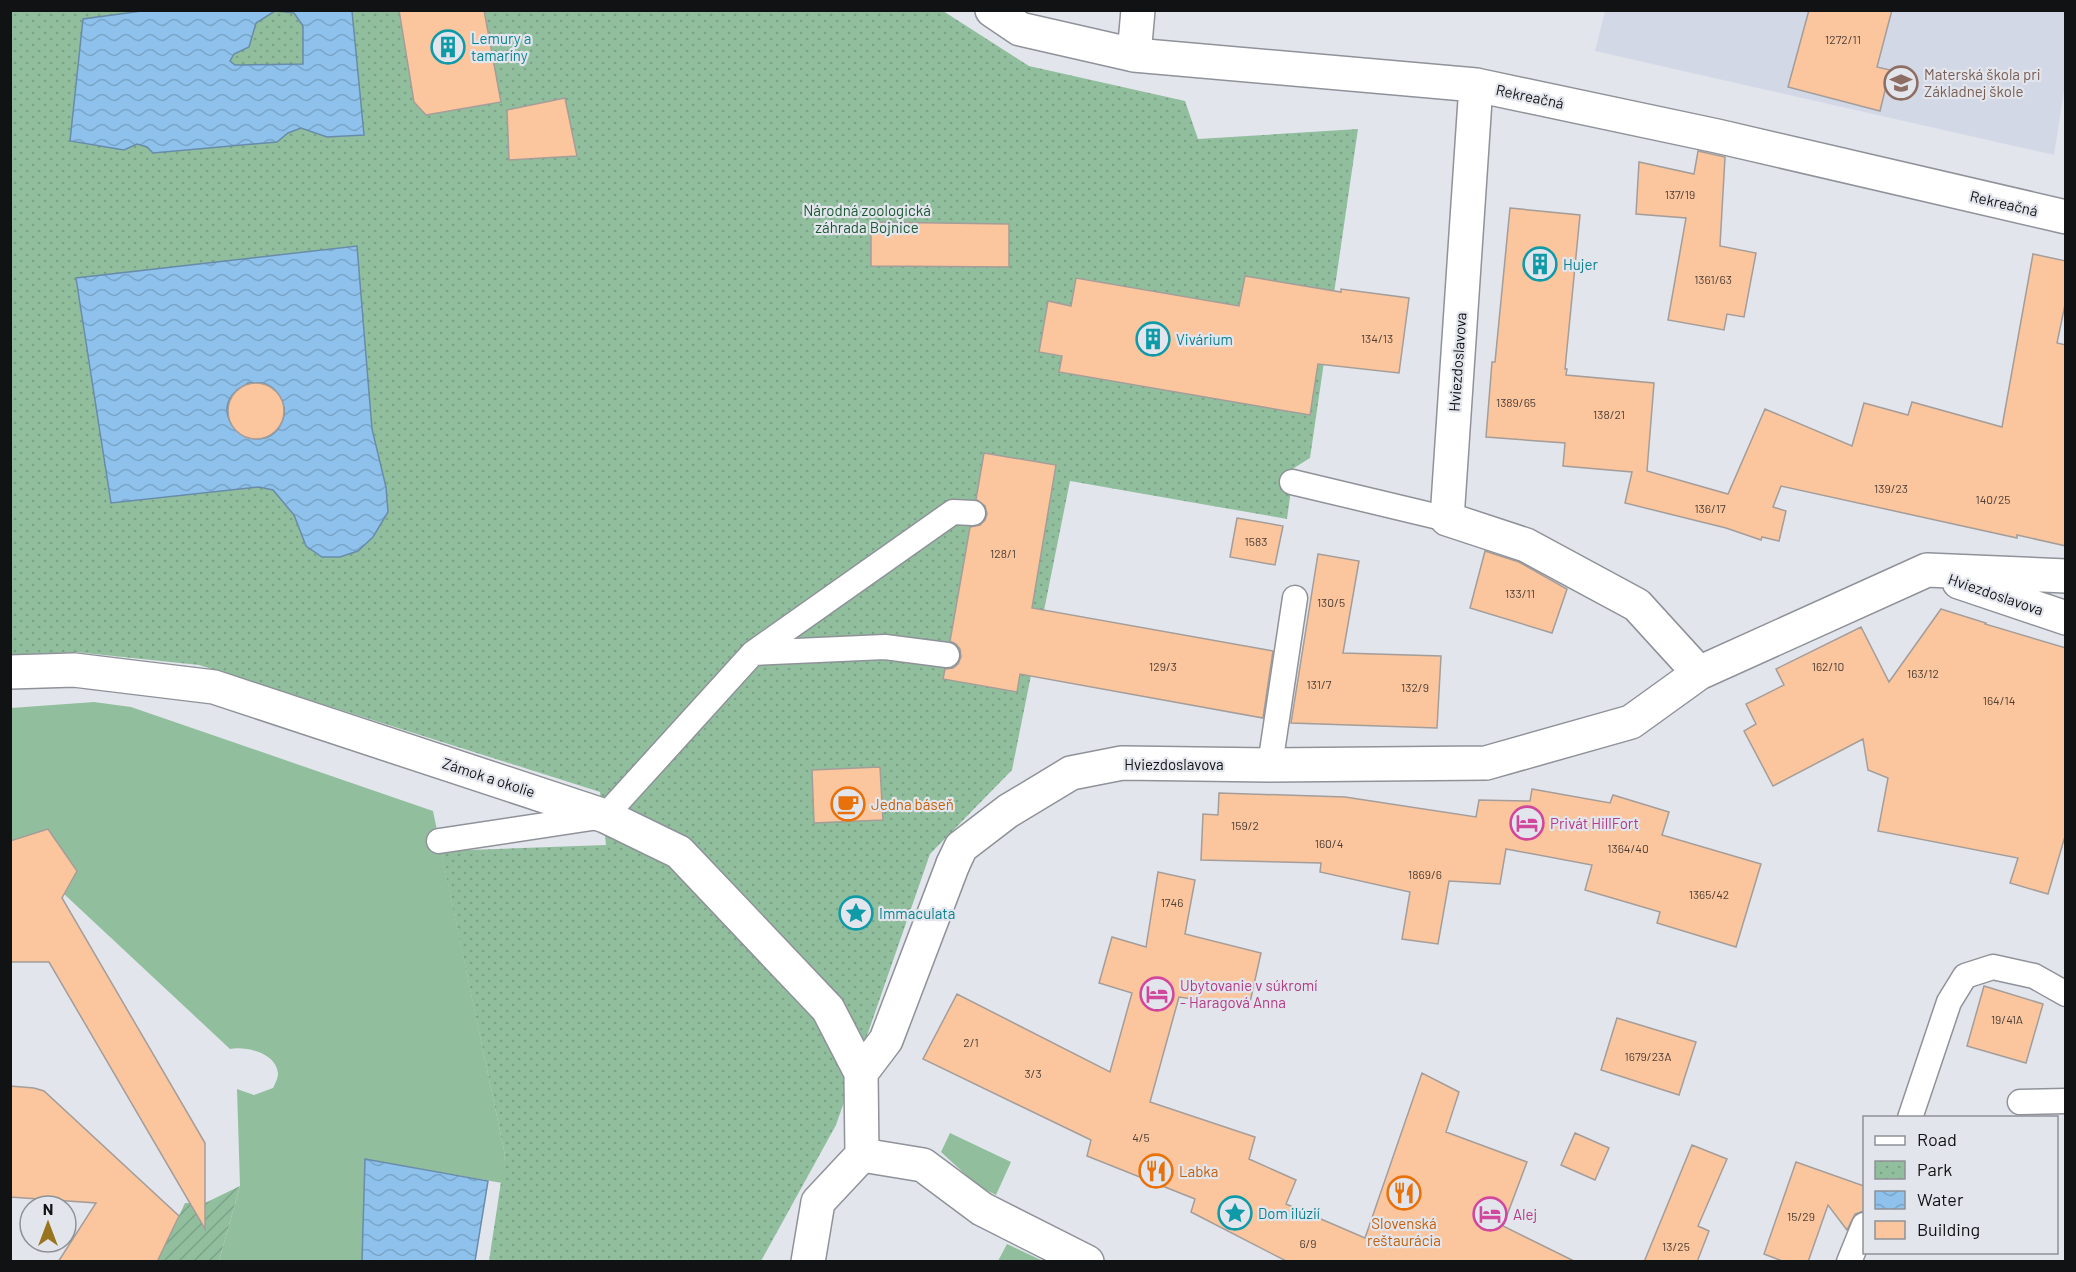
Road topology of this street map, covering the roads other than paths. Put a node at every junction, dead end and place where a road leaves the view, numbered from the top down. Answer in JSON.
{"nodes":[{"id":1,"x":992,"y":10,"type":"edge"},
{"id":2,"x":1138,"y":10,"type":"edge"},
{"id":3,"x":1134,"y":55,"type":"junction"},
{"id":4,"x":1476,"y":85,"type":"junction"},
{"id":5,"x":2066,"y":217,"type":"edge"},
{"id":6,"x":1292,"y":482,"type":"dead end"},
{"id":7,"x":973,"y":513,"type":"dead end"},
{"id":8,"x":1448,"y":519,"type":"junction"},
{"id":9,"x":1927,"y":570,"type":"junction"},
{"id":10,"x":2066,"y":576,"type":"edge"},
{"id":11,"x":1295,"y":598,"type":"dead end"},
{"id":12,"x":2066,"y":618,"type":"edge"},
{"id":13,"x":753,"y":653,"type":"junction"},
{"id":14,"x":947,"y":655,"type":"dead end"},
{"id":15,"x":10,"y":672,"type":"edge"},
{"id":16,"x":1699,"y":673,"type":"junction"},
{"id":17,"x":1270,"y":765,"type":"junction"},
{"id":18,"x":605,"y":816,"type":"junction"},
{"id":19,"x":439,"y":841,"type":"dead end"},
{"id":20,"x":2066,"y":994,"type":"edge"},
{"id":21,"x":861,"y":1073,"type":"junction"},
{"id":22,"x":2066,"y":1101,"type":"edge"},
{"id":23,"x":2020,"y":1102,"type":"dead end"},
{"id":24,"x":1911,"y":1116,"type":"edge"},
{"id":25,"x":862,"y":1155,"type":"junction"},
{"id":26,"x":1863,"y":1228,"type":"edge"},
{"id":27,"x":808,"y":1262,"type":"edge"},
{"id":28,"x":1087,"y":1262,"type":"edge"},
{"id":29,"x":1850,"y":1262,"type":"edge"}],
"edges":[{"from":1,"to":3,"type":"street","name":"Rekreačná"},
{"from":2,"to":3,"type":"street"},
{"from":3,"to":4,"type":"street","name":"Rekreačná"},
{"from":4,"to":5,"type":"street","name":"Rekreačná"},
{"from":4,"to":8,"type":"street","name":"Hviezdoslavova"},
{"from":6,"to":8,"type":"lane"},
{"from":7,"to":13,"type":"lane"},
{"from":8,"to":16,"type":"street"},
{"from":9,"to":10,"type":"street","name":"Hviezdoslavova"},
{"from":9,"to":12,"type":"street","name":"Hviezdoslavova"},
{"from":9,"to":16,"type":"street","name":"Hviezdoslavova"},
{"from":11,"to":17,"type":"lane"},
{"from":13,"to":14,"type":"lane"},
{"from":13,"to":18,"type":"lane"},
{"from":15,"to":18,"type":"street","name":"Zámok a okolie"},
{"from":16,"to":17,"type":"street","name":"Hviezdoslavova"},
{"from":17,"to":21,"type":"street","name":"Hviezdoslavova"},
{"from":18,"to":19,"type":"lane"},
{"from":18,"to":21,"type":"street","name":"Zámok a okolie"},
{"from":20,"to":24,"type":"lane"},
{"from":21,"to":25,"type":"street"},
{"from":22,"to":23,"type":"lane"},
{"from":25,"to":27,"type":"street"},
{"from":25,"to":28,"type":"street"},
{"from":26,"to":29,"type":"lane"}]}
